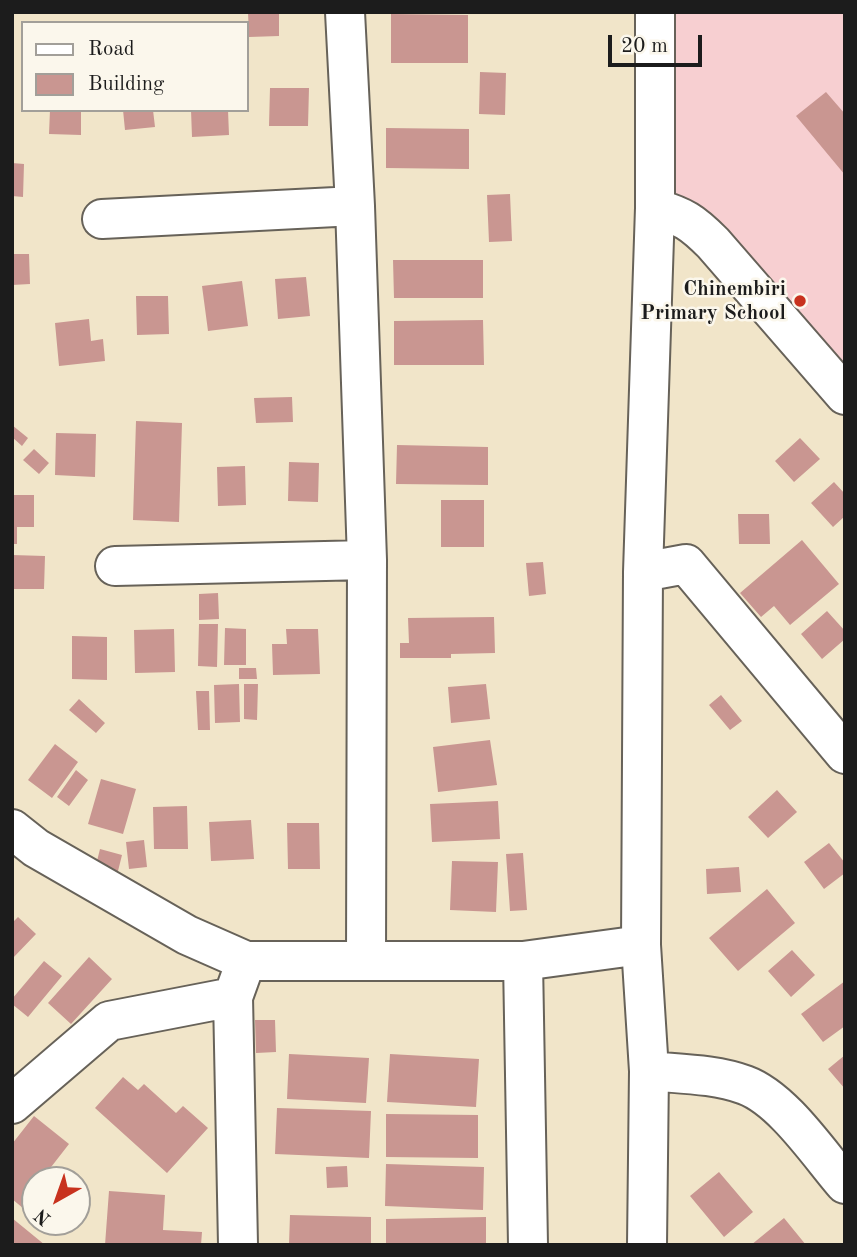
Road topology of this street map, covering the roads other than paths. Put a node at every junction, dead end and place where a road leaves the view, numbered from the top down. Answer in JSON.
{"nodes":[{"id":1,"x":345,"y":12,"type":"edge"},
{"id":2,"x":655,"y":12,"type":"edge"},
{"id":3,"x":355,"y":206,"type":"junction"},
{"id":4,"x":655,"y":208,"type":"junction"},
{"id":5,"x":102,"y":219,"type":"dead end"},
{"id":6,"x":845,"y":395,"type":"edge"},
{"id":7,"x":367,"y":560,"type":"junction"},
{"id":8,"x":115,"y":566,"type":"dead end"},
{"id":9,"x":643,"y":572,"type":"junction"},
{"id":10,"x":845,"y":754,"type":"edge"},
{"id":11,"x":12,"y":829,"type":"edge"},
{"id":12,"x":641,"y":945,"type":"junction"},
{"id":13,"x":366,"y":960,"type":"junction"},
{"id":14,"x":246,"y":961,"type":"junction"},
{"id":15,"x":523,"y":961,"type":"junction"},
{"id":16,"x":233,"y":996,"type":"junction"},
{"id":17,"x":649,"y":1071,"type":"junction"},
{"id":18,"x":12,"y":1104,"type":"edge"},
{"id":19,"x":845,"y":1184,"type":"edge"},
{"id":20,"x":238,"y":1245,"type":"edge"},
{"id":21,"x":528,"y":1245,"type":"edge"},
{"id":22,"x":647,"y":1245,"type":"edge"}],
"edges":[{"from":1,"to":3,"type":"street"},
{"from":2,"to":4,"type":"street"},
{"from":3,"to":5,"type":"street"},
{"from":3,"to":7,"type":"street"},
{"from":4,"to":6,"type":"street"},
{"from":4,"to":9,"type":"street"},
{"from":7,"to":8,"type":"street"},
{"from":7,"to":13,"type":"street"},
{"from":9,"to":10,"type":"street"},
{"from":9,"to":12,"type":"street"},
{"from":11,"to":14,"type":"street"},
{"from":12,"to":15,"type":"street"},
{"from":12,"to":17,"type":"street"},
{"from":13,"to":14,"type":"street"},
{"from":13,"to":15,"type":"street"},
{"from":14,"to":16,"type":"street"},
{"from":15,"to":21,"type":"street"},
{"from":16,"to":18,"type":"street"},
{"from":16,"to":20,"type":"street"},
{"from":17,"to":19,"type":"street"},
{"from":17,"to":22,"type":"street"}]}
